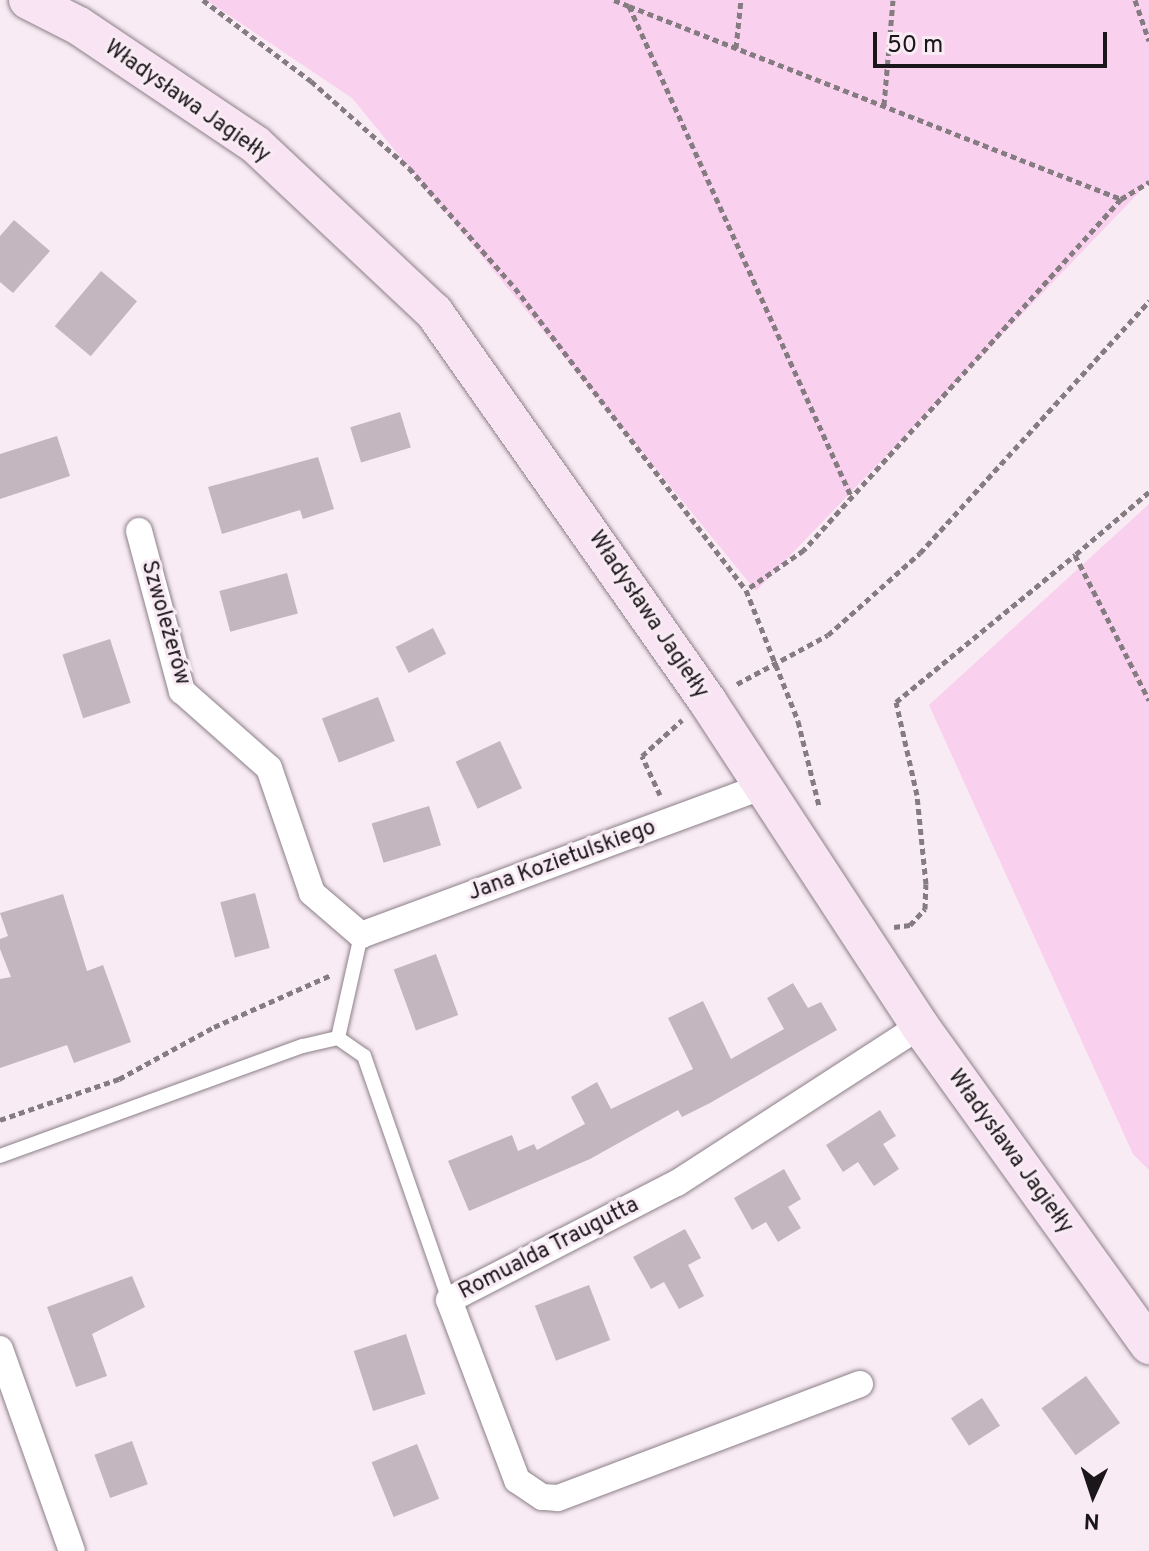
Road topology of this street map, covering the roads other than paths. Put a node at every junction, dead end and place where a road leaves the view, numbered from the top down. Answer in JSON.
{"nodes":[{"id":1,"x":28,"y":0,"type":"edge"},
{"id":2,"x":139,"y":531,"type":"dead end"},
{"id":3,"x":763,"y":786,"type":"junction"},
{"id":4,"x":361,"y":935,"type":"junction"},
{"id":5,"x":920,"y":1026,"type":"junction"},
{"id":6,"x":338,"y":1038,"type":"junction"},
{"id":7,"x":0,"y":1156,"type":"edge"},
{"id":8,"x":449,"y":1300,"type":"junction"},
{"id":9,"x":1149,"y":1345,"type":"edge"},
{"id":10,"x":0,"y":1349,"type":"edge"},
{"id":11,"x":860,"y":1384,"type":"dead end"},
{"id":12,"x":72,"y":1551,"type":"edge"}],
"edges":[{"from":1,"to":3,"type":"main road","name":"Władysława Jagiełły"},
{"from":2,"to":4,"type":"street","name":"Szwoleżerów"},
{"from":3,"to":4,"type":"street","name":"Jana Kozietulskiego"},
{"from":3,"to":5,"type":"main road","name":"Władysława Jagiełły"},
{"from":4,"to":6,"type":"lane"},
{"from":5,"to":8,"type":"street","name":"Romualda Traugutta"},
{"from":5,"to":9,"type":"main road","name":"Władysława Jagiełły"},
{"from":6,"to":7,"type":"lane"},
{"from":6,"to":8,"type":"lane"},
{"from":8,"to":11,"type":"street","name":"Romualda Traugutta"},
{"from":10,"to":12,"type":"street"}]}
